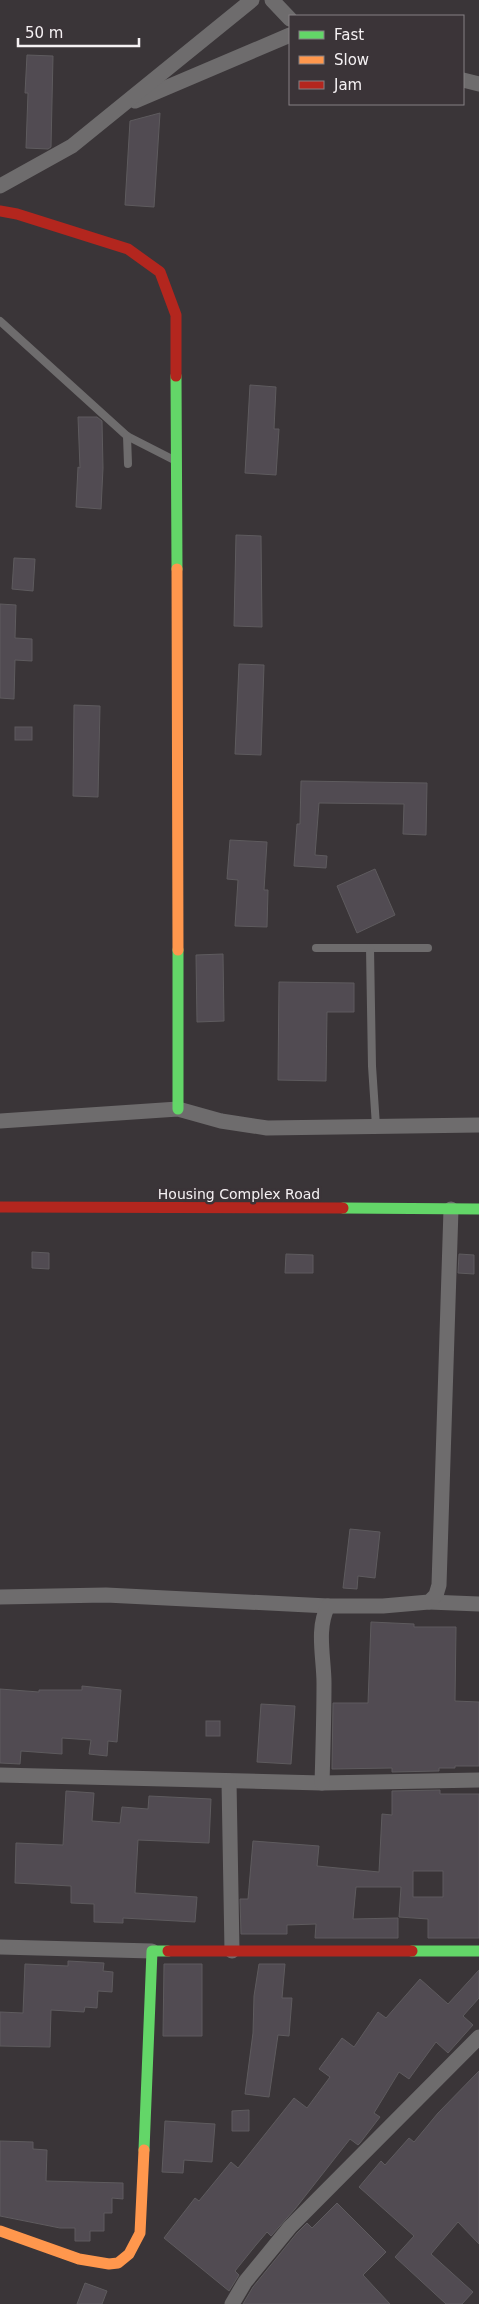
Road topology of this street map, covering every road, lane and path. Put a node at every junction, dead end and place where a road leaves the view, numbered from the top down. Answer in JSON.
{"nodes":[{"id":1,"x":252,"y":0,"type":"edge"},
{"id":2,"x":272,"y":0,"type":"edge"},
{"id":3,"x":289,"y":18,"type":"edge"},
{"id":4,"x":289,"y":35,"type":"edge"},
{"id":5,"x":464,"y":80,"type":"edge"},
{"id":6,"x":479,"y":84,"type":"edge"},
{"id":7,"x":119,"y":108,"type":"junction"},
{"id":8,"x":0,"y":186,"type":"edge"},
{"id":9,"x":0,"y":211,"type":"edge"},
{"id":10,"x":0,"y":321,"type":"edge"},
{"id":11,"x":127,"y":436,"type":"junction"},
{"id":12,"x":176,"y":461,"type":"junction"},
{"id":13,"x":128,"y":464,"type":"dead end"},
{"id":14,"x":316,"y":948,"type":"dead end"},
{"id":15,"x":370,"y":948,"type":"junction"},
{"id":16,"x":428,"y":948,"type":"dead end"},
{"id":17,"x":178,"y":1109,"type":"junction"},
{"id":18,"x":0,"y":1121,"type":"edge"},
{"id":19,"x":479,"y":1125,"type":"edge"},
{"id":20,"x":376,"y":1126,"type":"junction"},
{"id":21,"x":0,"y":1207,"type":"edge"},
{"id":22,"x":451,"y":1209,"type":"junction"},
{"id":23,"x":479,"y":1209,"type":"edge"},
{"id":24,"x":0,"y":1597,"type":"edge"},
{"id":25,"x":429,"y":1602,"type":"junction"},
{"id":26,"x":479,"y":1604,"type":"edge"},
{"id":27,"x":328,"y":1606,"type":"junction"},
{"id":28,"x":0,"y":1774,"type":"edge"},
{"id":29,"x":479,"y":1780,"type":"edge"},
{"id":30,"x":229,"y":1781,"type":"junction"},
{"id":31,"x":322,"y":1783,"type":"junction"},
{"id":32,"x":0,"y":1947,"type":"edge"},
{"id":33,"x":152,"y":1951,"type":"junction"},
{"id":34,"x":232,"y":1951,"type":"junction"},
{"id":35,"x":479,"y":1951,"type":"edge"},
{"id":36,"x":479,"y":2037,"type":"edge"},
{"id":37,"x":0,"y":2231,"type":"edge"},
{"id":38,"x":232,"y":2304,"type":"edge"}],
"edges":[{"from":1,"to":7,"type":"street"},
{"from":2,"to":3,"type":"street"},
{"from":4,"to":7,"type":"street"},
{"from":5,"to":6,"type":"street"},
{"from":7,"to":8,"type":"street"},
{"from":9,"to":12,"type":"street"},
{"from":10,"to":11,"type":"lane"},
{"from":11,"to":12,"type":"lane"},
{"from":11,"to":13,"type":"lane"},
{"from":12,"to":17,"type":"street"},
{"from":14,"to":15,"type":"lane"},
{"from":15,"to":16,"type":"lane"},
{"from":15,"to":20,"type":"lane"},
{"from":17,"to":18,"type":"street"},
{"from":17,"to":20,"type":"street"},
{"from":19,"to":20,"type":"street"},
{"from":21,"to":22,"type":"street","name":"Housing Complex Road"},
{"from":22,"to":23,"type":"street","name":"Housing Complex Road"},
{"from":22,"to":25,"type":"street"},
{"from":24,"to":27,"type":"street"},
{"from":25,"to":26,"type":"street"},
{"from":25,"to":27,"type":"street"},
{"from":27,"to":31,"type":"street"},
{"from":28,"to":30,"type":"street"},
{"from":29,"to":31,"type":"street"},
{"from":30,"to":31,"type":"street"},
{"from":30,"to":34,"type":"street"},
{"from":32,"to":33,"type":"street"},
{"from":33,"to":34,"type":"street"},
{"from":33,"to":37,"type":"street"},
{"from":34,"to":35,"type":"street"},
{"from":36,"to":38,"type":"street"}]}
